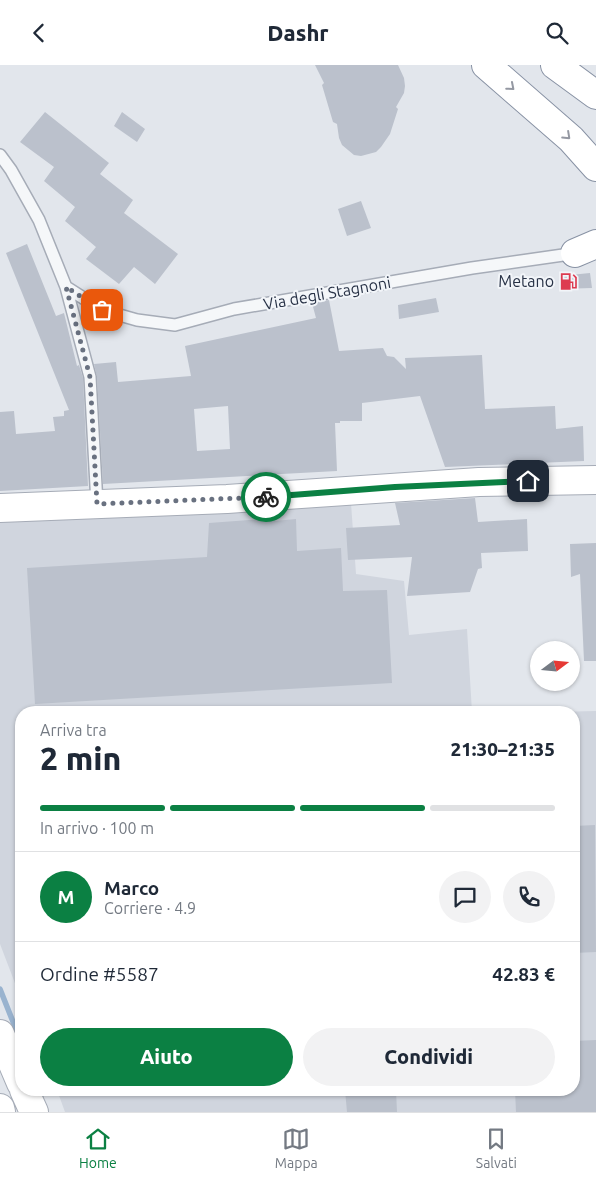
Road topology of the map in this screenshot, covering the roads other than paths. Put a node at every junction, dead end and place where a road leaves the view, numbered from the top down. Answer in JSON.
{"nodes":[{"id":1,"x":486,"y":65,"type":"edge"},
{"id":2,"x":555,"y":65,"type":"edge"},
{"id":3,"x":572,"y":65,"type":"edge"},
{"id":4,"x":596,"y":84,"type":"edge"},
{"id":5,"x":596,"y":95,"type":"edge"},
{"id":6,"x":0,"y":155,"type":"edge"},
{"id":7,"x":596,"y":167,"type":"edge"},
{"id":8,"x":589,"y":249,"type":"edge"},
{"id":9,"x":66,"y":287,"type":"junction"},
{"id":10,"x":596,"y":480,"type":"edge"},
{"id":11,"x":97,"y":504,"type":"junction"},
{"id":12,"x":0,"y":508,"type":"edge"},
{"id":13,"x":0,"y":1036,"type":"edge"},
{"id":14,"x":15,"y":1070,"type":"edge"},
{"id":15,"x":27,"y":1096,"type":"edge"},
{"id":16,"x":0,"y":1109,"type":"edge"},
{"id":17,"x":2,"y":1112,"type":"edge"},
{"id":18,"x":34,"y":1112,"type":"edge"}],
"edges":[{"from":1,"to":7,"type":"main road","one_way":true},
{"from":2,"to":5,"type":"main road"},
{"from":3,"to":4,"type":"main road"},
{"from":6,"to":9,"type":"lane"},
{"from":8,"to":9,"type":"lane","name":"Via degli Stagnoni"},
{"from":9,"to":11,"type":"lane"},
{"from":10,"to":11,"type":"main road"},
{"from":11,"to":12,"type":"main road"},
{"from":13,"to":14,"type":"main road"},
{"from":15,"to":18,"type":"main road"},
{"from":16,"to":17,"type":"main road"}]}
